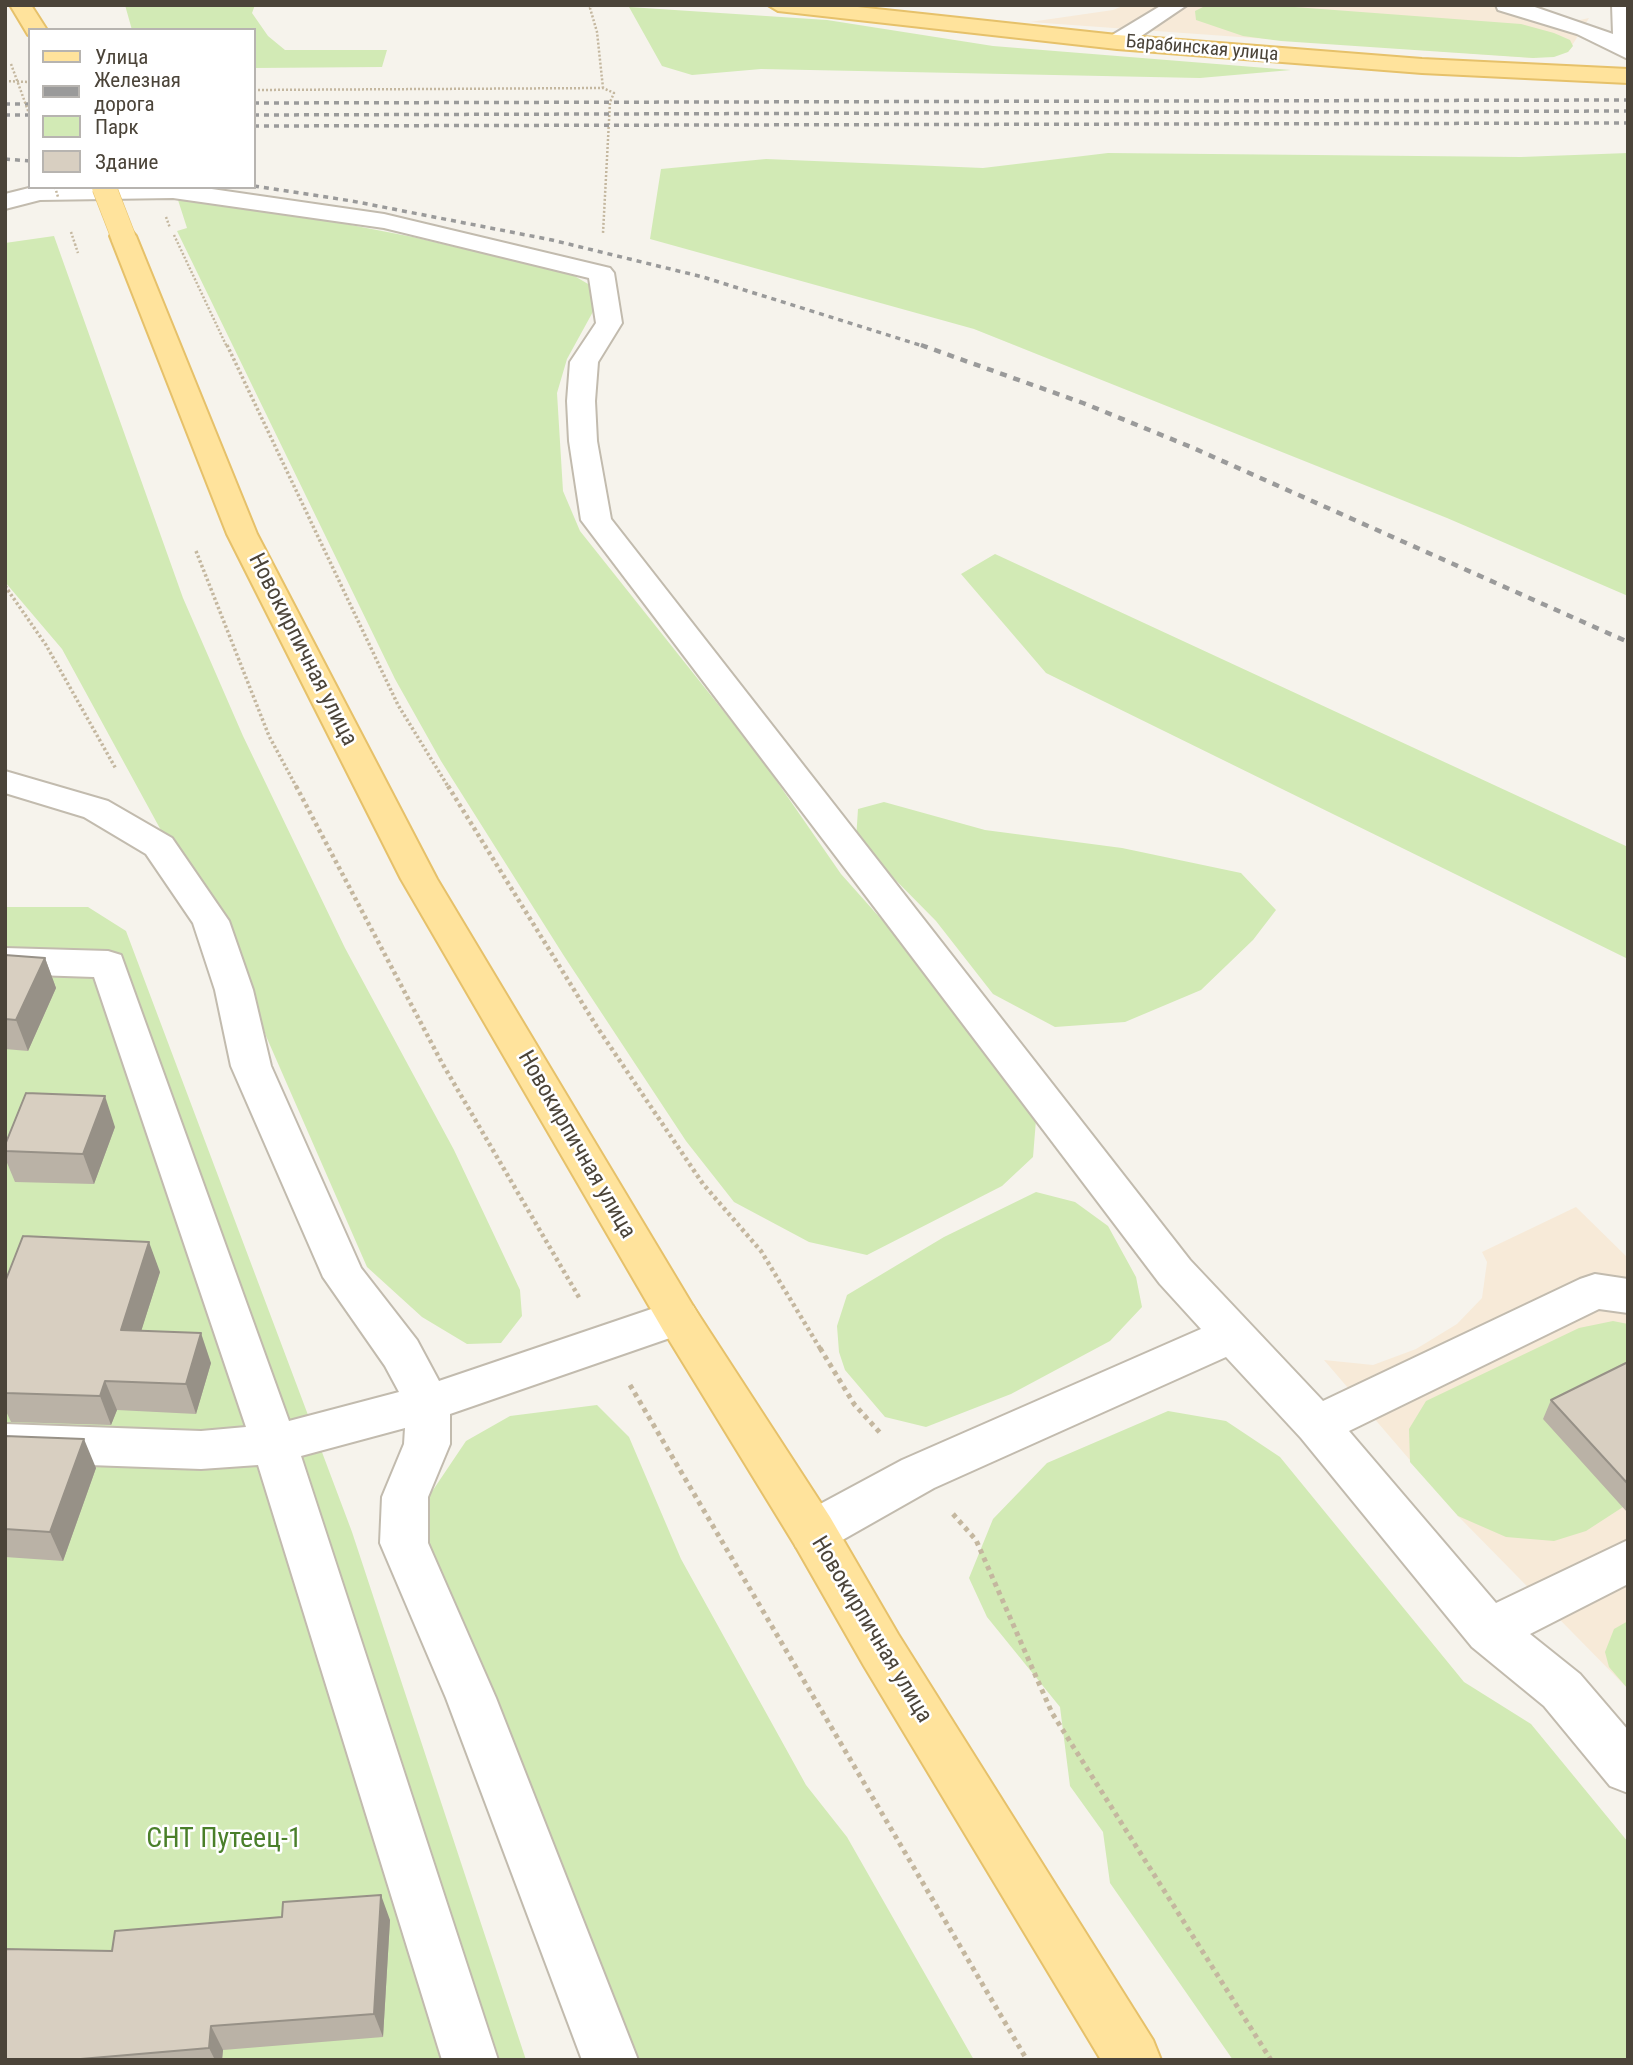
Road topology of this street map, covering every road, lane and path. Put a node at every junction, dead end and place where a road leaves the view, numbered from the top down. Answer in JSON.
{"nodes":[{"id":1,"x":20,"y":5,"type":"edge"},
{"id":2,"x":593,"y":5,"type":"edge"},
{"id":3,"x":778,"y":5,"type":"edge"},
{"id":4,"x":1177,"y":5,"type":"edge"},
{"id":5,"x":1506,"y":5,"type":"edge"},
{"id":6,"x":1623,"y":5,"type":"edge"},
{"id":7,"x":35,"y":28,"type":"edge"},
{"id":8,"x":1117,"y":42,"type":"junction"},
{"id":9,"x":1626,"y":49,"type":"edge"},
{"id":10,"x":5,"y":61,"type":"edge"},
{"id":11,"x":1628,"y":76,"type":"edge"},
{"id":12,"x":5,"y":81,"type":"edge"},
{"id":13,"x":28,"y":82,"type":"edge"},
{"id":14,"x":604,"y":88,"type":"junction"},
{"id":15,"x":256,"y":90,"type":"edge"},
{"id":16,"x":28,"y":111,"type":"edge"},
{"id":17,"x":5,"y":187,"type":"edge"},
{"id":18,"x":105,"y":189,"type":"edge"},
{"id":19,"x":39,"y":193,"type":"junction"},
{"id":20,"x":5,"y":202,"type":"edge"},
{"id":21,"x":170,"y":228,"type":"dead end"},
{"id":22,"x":75,"y":244,"type":"dead end"},
{"id":23,"x":79,"y":256,"type":"dead end"},
{"id":24,"x":601,"y":273,"type":"junction"},
{"id":25,"x":193,"y":543,"type":"dead end"},
{"id":26,"x":5,"y":586,"type":"edge"},
{"id":27,"x":5,"y":782,"type":"edge"},
{"id":28,"x":159,"y":846,"type":"junction"},
{"id":29,"x":5,"y":961,"type":"edge"},
{"id":30,"x":1628,"y":1296,"type":"edge"},
{"id":31,"x":678,"y":1318,"type":"junction"},
{"id":32,"x":1232,"y":1335,"type":"junction"},
{"id":33,"x":606,"y":1343,"type":"junction"},
{"id":34,"x":428,"y":1403,"type":"junction"},
{"id":35,"x":1317,"y":1425,"type":"junction"},
{"id":36,"x":5,"y":1443,"type":"edge"},
{"id":37,"x":274,"y":1444,"type":"junction"},
{"id":38,"x":918,"y":1474,"type":"junction"},
{"id":39,"x":813,"y":1532,"type":"junction"},
{"id":40,"x":1628,"y":1561,"type":"edge"},
{"id":41,"x":1489,"y":1631,"type":"junction"},
{"id":42,"x":1628,"y":1769,"type":"edge"},
{"id":43,"x":470,"y":2060,"type":"edge"},
{"id":44,"x":610,"y":2060,"type":"edge"},
{"id":45,"x":1027,"y":2060,"type":"edge"},
{"id":46,"x":1133,"y":2060,"type":"edge"},
{"id":47,"x":1271,"y":2060,"type":"edge"}],
"edges":[{"from":1,"to":7,"type":"main road"},
{"from":2,"to":14,"type":"path"},
{"from":3,"to":8,"type":"main road","name":"Барабинская улица"},
{"from":4,"to":8,"type":"street"},
{"from":5,"to":9,"type":"street"},
{"from":6,"to":9,"type":"street"},
{"from":8,"to":11,"type":"main road","name":"Барабинская улица"},
{"from":10,"to":16,"type":"path","bridge":true},
{"from":12,"to":13,"type":"path"},
{"from":14,"to":15,"type":"path"},
{"from":14,"to":24,"type":"path"},
{"from":17,"to":19,"type":"street"},
{"from":18,"to":31,"type":"main road","name":"Новокирпичная улица","bridge":true},
{"from":19,"to":20,"type":"street"},
{"from":19,"to":24,"type":"street"},
{"from":21,"to":38,"type":"path"},
{"from":22,"to":23,"type":"path"},
{"from":24,"to":32,"type":"street"},
{"from":25,"to":33,"type":"path"},
{"from":26,"to":28,"type":"path"},
{"from":27,"to":28,"type":"street"},
{"from":28,"to":34,"type":"street"},
{"from":29,"to":37,"type":"street"},
{"from":30,"to":35,"type":"street"},
{"from":31,"to":33,"type":"street"},
{"from":31,"to":39,"type":"main road","name":"Новокирпичная улица"},
{"from":32,"to":35,"type":"street"},
{"from":32,"to":38,"type":"street"},
{"from":33,"to":34,"type":"street"},
{"from":33,"to":45,"type":"path"},
{"from":34,"to":37,"type":"street"},
{"from":34,"to":44,"type":"street"},
{"from":35,"to":41,"type":"street"},
{"from":36,"to":37,"type":"street"},
{"from":37,"to":43,"type":"street"},
{"from":38,"to":39,"type":"street"},
{"from":38,"to":47,"type":"path"},
{"from":39,"to":46,"type":"main road","name":"Новокирпичная улица"},
{"from":40,"to":41,"type":"street"},
{"from":41,"to":42,"type":"street"}]}
